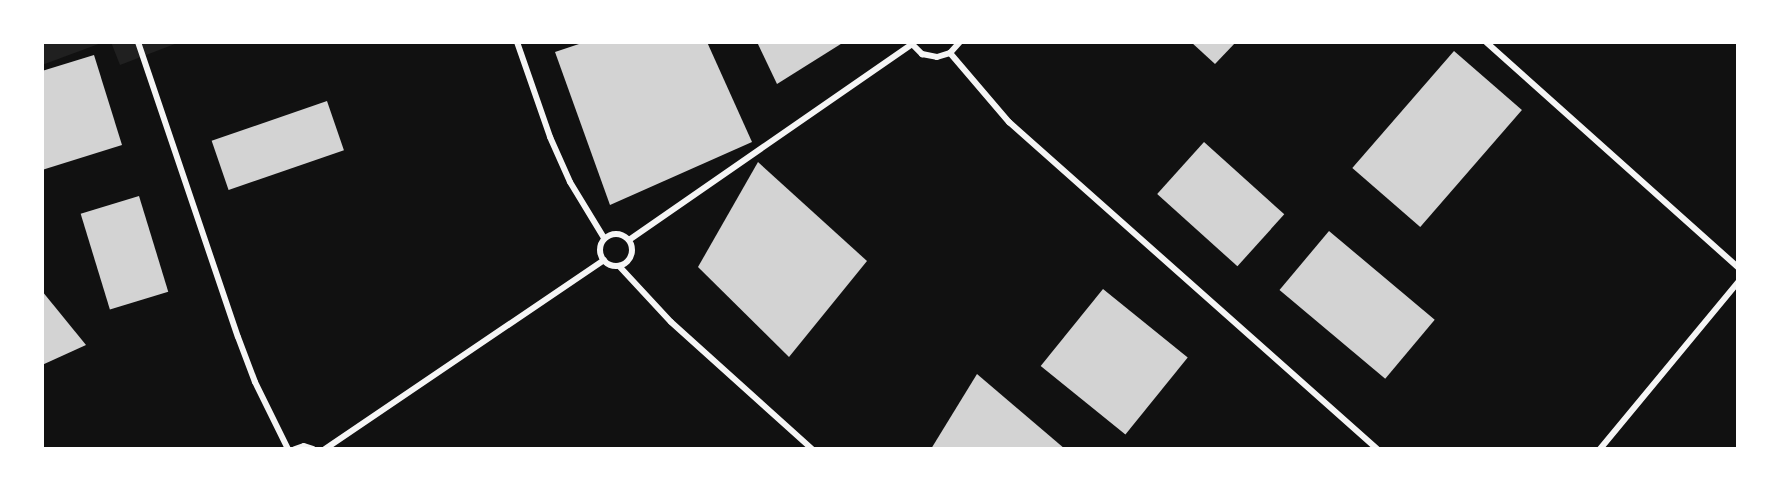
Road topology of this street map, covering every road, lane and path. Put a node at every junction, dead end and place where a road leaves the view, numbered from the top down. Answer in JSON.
{"nodes":[{"id":1,"x":138,"y":42,"type":"edge"},
{"id":2,"x":517,"y":42,"type":"edge"},
{"id":3,"x":960,"y":42,"type":"edge"},
{"id":4,"x":1486,"y":42,"type":"edge"},
{"id":5,"x":911,"y":43,"type":"edge"},
{"id":6,"x":950,"y":53,"type":"junction"},
{"id":7,"x":604,"y":238,"type":"junction"},
{"id":8,"x":629,"y":240,"type":"junction"},
{"id":9,"x":604,"y":260,"type":"junction"},
{"id":10,"x":620,"y":266,"type":"junction"},
{"id":11,"x":1738,"y":267,"type":"edge"},
{"id":12,"x":1738,"y":282,"type":"edge"},
{"id":13,"x":288,"y":449,"type":"edge"},
{"id":14,"x":295,"y":449,"type":"edge"},
{"id":15,"x":313,"y":449,"type":"edge"},
{"id":16,"x":325,"y":449,"type":"edge"},
{"id":17,"x":812,"y":449,"type":"edge"},
{"id":18,"x":1377,"y":449,"type":"edge"},
{"id":19,"x":1600,"y":449,"type":"edge"}],
"edges":[{"from":1,"to":13,"type":"street"},
{"from":2,"to":7,"type":"street"},
{"from":3,"to":6,"type":"street"},
{"from":4,"to":11,"type":"street"},
{"from":5,"to":6,"type":"street"},
{"from":5,"to":8,"type":"street"},
{"from":6,"to":18,"type":"street"},
{"from":7,"to":8,"type":"street"},
{"from":7,"to":9,"type":"street"},
{"from":8,"to":10,"type":"street"},
{"from":9,"to":10,"type":"street"},
{"from":9,"to":16,"type":"street"},
{"from":10,"to":17,"type":"street"},
{"from":12,"to":19,"type":"street"},
{"from":14,"to":15,"type":"street"}]}
